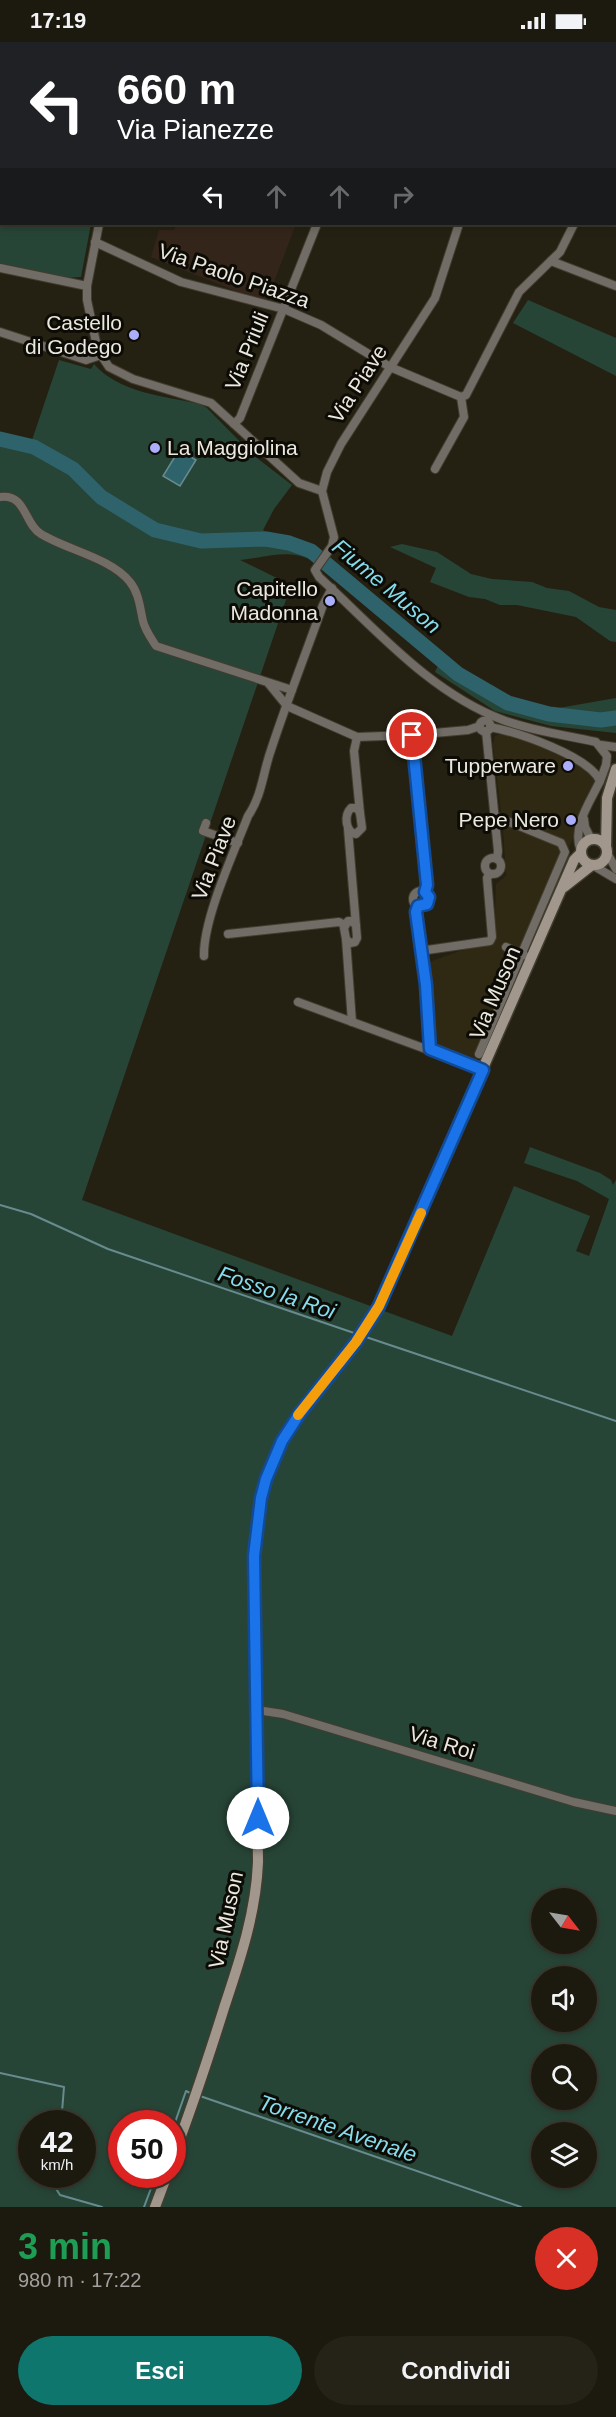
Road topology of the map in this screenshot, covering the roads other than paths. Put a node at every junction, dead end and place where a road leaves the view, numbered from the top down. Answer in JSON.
{"nodes":[{"id":1,"x":99,"y":225,"type":"edge"},
{"id":2,"x":317,"y":225,"type":"edge"},
{"id":3,"x":459,"y":225,"type":"edge"},
{"id":4,"x":574,"y":225,"type":"edge"},
{"id":5,"x":95,"y":242,"type":"junction"},
{"id":6,"x":551,"y":261,"type":"junction"},
{"id":7,"x":0,"y":268,"type":"edge"},
{"id":8,"x":87,"y":286,"type":"junction"},
{"id":9,"x":616,"y":286,"type":"edge"},
{"id":10,"x":284,"y":309,"type":"junction"},
{"id":11,"x":0,"y":332,"type":"edge"},
{"id":12,"x":101,"y":355,"type":"junction"},
{"id":13,"x":390,"y":367,"type":"junction"},
{"id":14,"x":461,"y":397,"type":"junction"},
{"id":15,"x":234,"y":424,"type":"junction"},
{"id":16,"x":435,"y":469,"type":"dead end"},
{"id":17,"x":322,"y":491,"type":"junction"},
{"id":18,"x":0,"y":497,"type":"edge"},
{"id":19,"x":332,"y":588,"type":"junction"},
{"id":20,"x":268,"y":684,"type":"junction"},
{"id":21,"x":292,"y":690,"type":"junction"},
{"id":22,"x":287,"y":706,"type":"junction"},
{"id":23,"x":485,"y":728,"type":"junction"},
{"id":24,"x":412,"y":735,"type":"junction"},
{"id":25,"x":357,"y":736,"type":"junction"},
{"id":26,"x":601,"y":745,"type":"junction"},
{"id":27,"x":616,"y":747,"type":"edge"},
{"id":28,"x":616,"y":769,"type":"edge"},
{"id":29,"x":600,"y":781,"type":"junction"},
{"id":30,"x":357,"y":810,"type":"junction"},
{"id":31,"x":495,"y":816,"type":"junction"},
{"id":32,"x":605,"y":816,"type":"junction"},
{"id":33,"x":584,"y":817,"type":"junction"},
{"id":34,"x":206,"y":823,"type":"dead end"},
{"id":35,"x":348,"y":829,"type":"junction"},
{"id":36,"x":356,"y":834,"type":"junction"},
{"id":37,"x":592,"y":839,"type":"junction"},
{"id":38,"x":349,"y":842,"type":"junction"},
{"id":39,"x":238,"y":843,"type":"junction"},
{"id":40,"x":607,"y":850,"type":"junction"},
{"id":41,"x":581,"y":852,"type":"junction"},
{"id":42,"x":593,"y":866,"type":"junction"},
{"id":43,"x":616,"y":869,"type":"edge"},
{"id":44,"x":616,"y":879,"type":"edge"},
{"id":45,"x":562,"y":889,"type":"junction"},
{"id":46,"x":352,"y":921,"type":"junction"},
{"id":47,"x":228,"y":934,"type":"dead end"},
{"id":48,"x":491,"y":939,"type":"junction"},
{"id":49,"x":420,"y":951,"type":"junction"},
{"id":50,"x":204,"y":956,"type":"dead end"},
{"id":51,"x":526,"y":957,"type":"junction"},
{"id":52,"x":298,"y":1002,"type":"dead end"},
{"id":53,"x":352,"y":1022,"type":"junction"},
{"id":54,"x":494,"y":1032,"type":"junction"},
{"id":55,"x":430,"y":1049,"type":"junction"},
{"id":56,"x":479,"y":1054,"type":"dead end"},
{"id":57,"x":483,"y":1070,"type":"junction"},
{"id":58,"x":257,"y":1710,"type":"junction"},
{"id":59,"x":616,"y":1811,"type":"edge"},
{"id":60,"x":186,"y":2122,"type":"edge"},
{"id":61,"x":162,"y":2188,"type":"edge"},
{"id":62,"x":155,"y":2207,"type":"edge"}],
"edges":[{"from":1,"to":5,"type":"street"},
{"from":2,"to":10,"type":"street","name":"Via Priuli"},
{"from":3,"to":13,"type":"street","name":"Via Piave"},
{"from":4,"to":6,"type":"street"},
{"from":5,"to":8,"type":"street"},
{"from":5,"to":10,"type":"street","name":"Via Paolo Piazza"},
{"from":6,"to":9,"type":"street"},
{"from":6,"to":14,"type":"street"},
{"from":7,"to":8,"type":"street"},
{"from":8,"to":12,"type":"street"},
{"from":10,"to":13,"type":"street","name":"Via Paolo Piazza"},
{"from":10,"to":15,"type":"street","name":"Via Priuli"},
{"from":11,"to":12,"type":"street"},
{"from":12,"to":15,"type":"street"},
{"from":13,"to":14,"type":"street","name":"Via Paolo Piazza"},
{"from":13,"to":17,"type":"street","name":"Via Piave"},
{"from":14,"to":16,"type":"street"},
{"from":15,"to":17,"type":"street"},
{"from":17,"to":19,"type":"street"},
{"from":18,"to":20,"type":"street"},
{"from":19,"to":21,"type":"street","name":"Via Piave"},
{"from":19,"to":26,"type":"street"},
{"from":20,"to":21,"type":"street"},
{"from":20,"to":22,"type":"street"},
{"from":21,"to":22,"type":"street","name":"Via Piave"},
{"from":22,"to":25,"type":"street"},
{"from":22,"to":39,"type":"street","name":"Via Piave"},
{"from":23,"to":24,"type":"street"},
{"from":23,"to":29,"type":"street"},
{"from":23,"to":31,"type":"street"},
{"from":24,"to":25,"type":"street"},
{"from":24,"to":49,"type":"street"},
{"from":25,"to":30,"type":"street"},
{"from":26,"to":27,"type":"street"},
{"from":26,"to":29,"type":"street"},
{"from":28,"to":32,"type":"main road","name":"Via Muson"},
{"from":29,"to":33,"type":"street"},
{"from":30,"to":35,"type":"street"},
{"from":30,"to":36,"type":"street"},
{"from":31,"to":48,"type":"street"},
{"from":31,"to":51,"type":"street"},
{"from":32,"to":37,"type":"main road","name":"Via Muson"},
{"from":32,"to":40,"type":"main road","name":"Via Muson"},
{"from":33,"to":37,"type":"street"},
{"from":33,"to":41,"type":"street"},
{"from":34,"to":39,"type":"street"},
{"from":35,"to":36,"type":"street"},
{"from":35,"to":38,"type":"street"},
{"from":36,"to":38,"type":"street"},
{"from":37,"to":40,"type":"main road"},
{"from":37,"to":41,"type":"main road","name":"Via Muson"},
{"from":38,"to":46,"type":"street"},
{"from":39,"to":50,"type":"street","name":"Via Piave"},
{"from":40,"to":42,"type":"main road","name":"Via Muson"},
{"from":40,"to":43,"type":"street"},
{"from":41,"to":42,"type":"main road"},
{"from":41,"to":45,"type":"main road","name":"Via Muson"},
{"from":42,"to":44,"type":"street"},
{"from":42,"to":45,"type":"main road","name":"Via Muson"},
{"from":45,"to":51,"type":"main road","name":"Via Muson"},
{"from":46,"to":47,"type":"street"},
{"from":46,"to":53,"type":"street"},
{"from":48,"to":49,"type":"street"},
{"from":48,"to":51,"type":"street"},
{"from":49,"to":55,"type":"street"},
{"from":51,"to":54,"type":"main road","name":"Via Muson"},
{"from":52,"to":53,"type":"street"},
{"from":53,"to":55,"type":"street"},
{"from":54,"to":56,"type":"street"},
{"from":54,"to":57,"type":"main road","name":"Via Muson"},
{"from":55,"to":57,"type":"street"},
{"from":57,"to":58,"type":"main road","name":"Via Muson"},
{"from":58,"to":59,"type":"street","name":"Via Roi"},
{"from":58,"to":60,"type":"main road","name":"Via Muson"},
{"from":61,"to":62,"type":"main road"}]}
